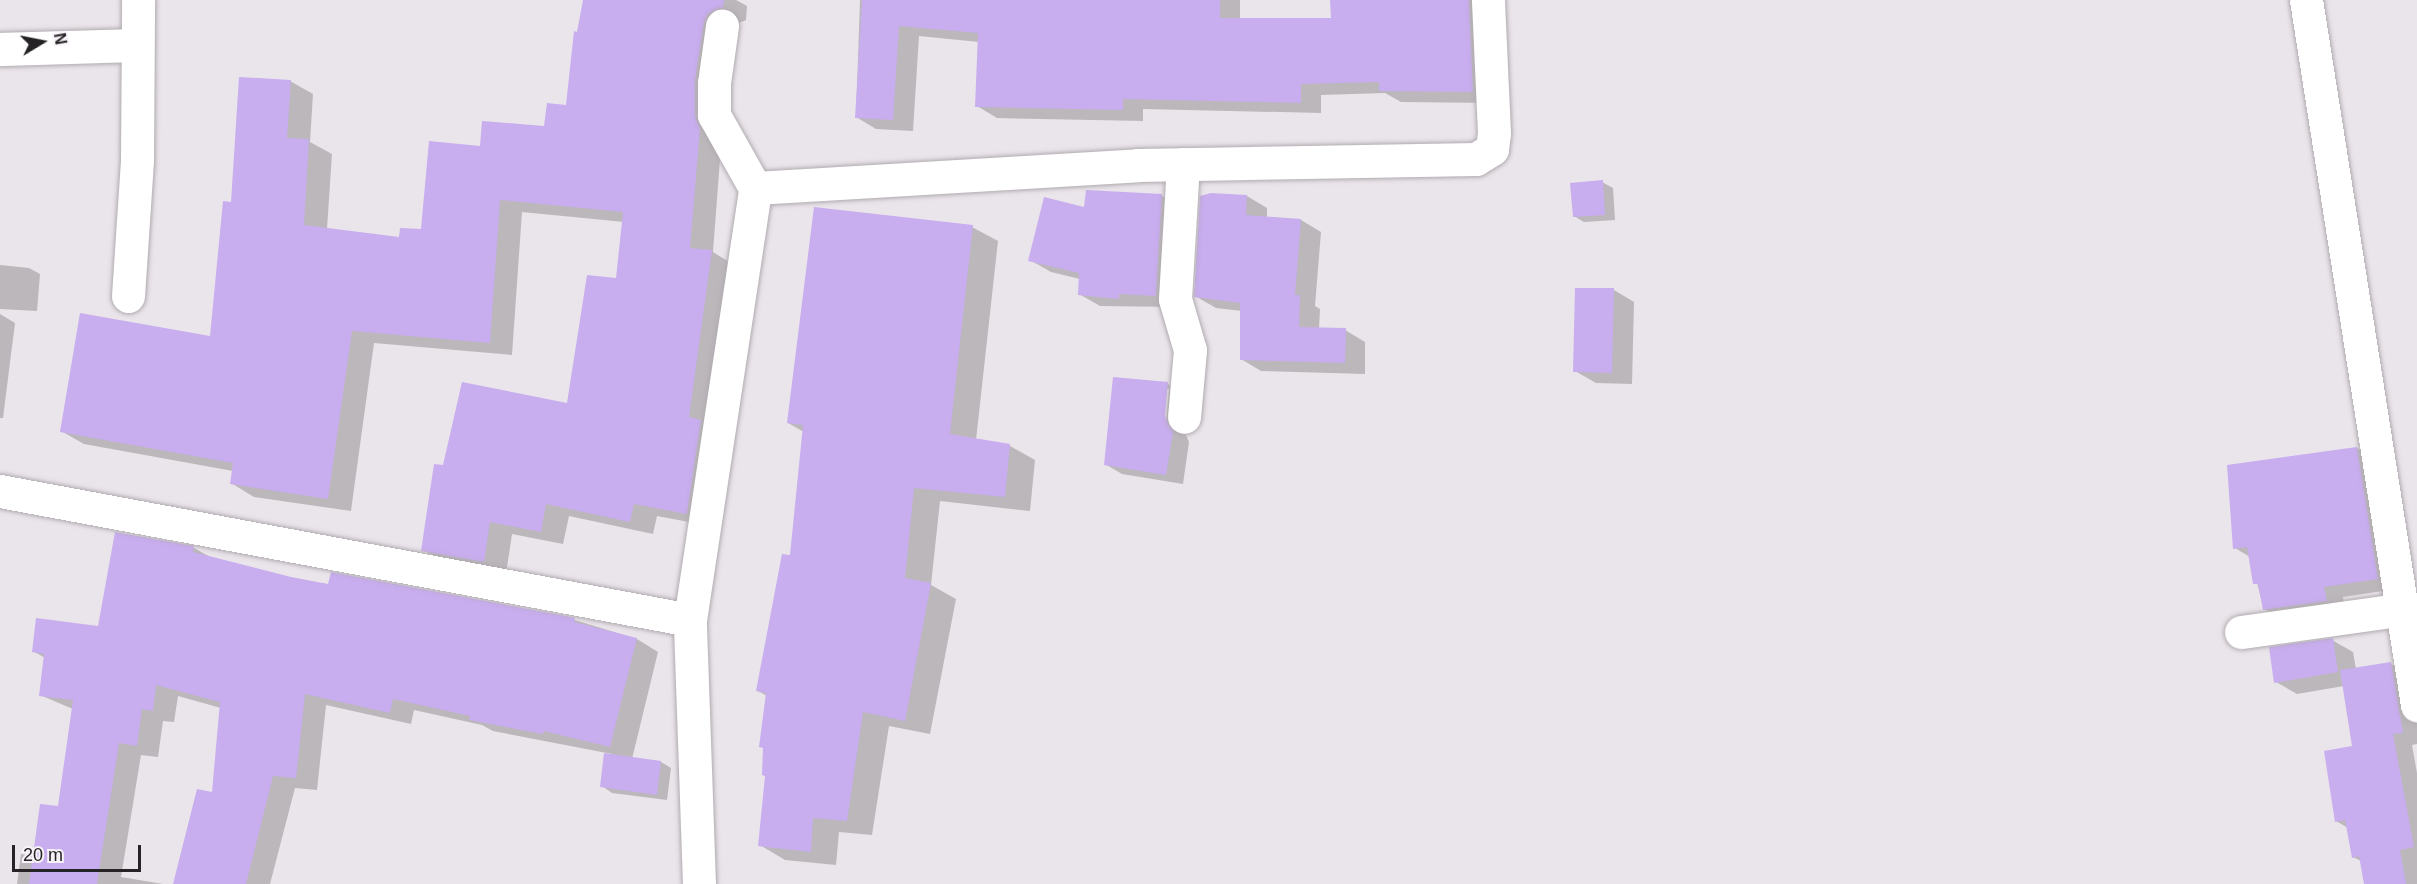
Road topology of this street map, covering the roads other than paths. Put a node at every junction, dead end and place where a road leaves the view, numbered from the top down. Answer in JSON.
{"nodes":[{"id":1,"x":138,"y":0,"type":"edge"},
{"id":2,"x":1488,"y":0,"type":"edge"},
{"id":3,"x":2306,"y":0,"type":"edge"},
{"id":4,"x":722,"y":26,"type":"dead end"},
{"id":5,"x":137,"y":45,"type":"junction"},
{"id":6,"x":0,"y":49,"type":"edge"},
{"id":7,"x":1184,"y":164,"type":"junction"},
{"id":8,"x":755,"y":188,"type":"junction"},
{"id":9,"x":128,"y":296,"type":"dead end"},
{"id":10,"x":1184,"y":417,"type":"dead end"},
{"id":11,"x":0,"y":491,"type":"edge"},
{"id":12,"x":2405,"y":609,"type":"junction"},
{"id":13,"x":690,"y":620,"type":"junction"},
{"id":14,"x":2241,"y":632,"type":"dead end"},
{"id":15,"x":2417,"y":705,"type":"edge"},
{"id":16,"x":699,"y":884,"type":"edge"}],
"edges":[{"from":1,"to":5,"type":"street"},
{"from":2,"to":7,"type":"street"},
{"from":3,"to":12,"type":"street"},
{"from":4,"to":8,"type":"street"},
{"from":5,"to":6,"type":"street"},
{"from":5,"to":9,"type":"street"},
{"from":7,"to":8,"type":"street"},
{"from":7,"to":10,"type":"street"},
{"from":8,"to":13,"type":"street"},
{"from":11,"to":13,"type":"street"},
{"from":12,"to":14,"type":"street"},
{"from":12,"to":15,"type":"street"},
{"from":13,"to":16,"type":"street"}]}
